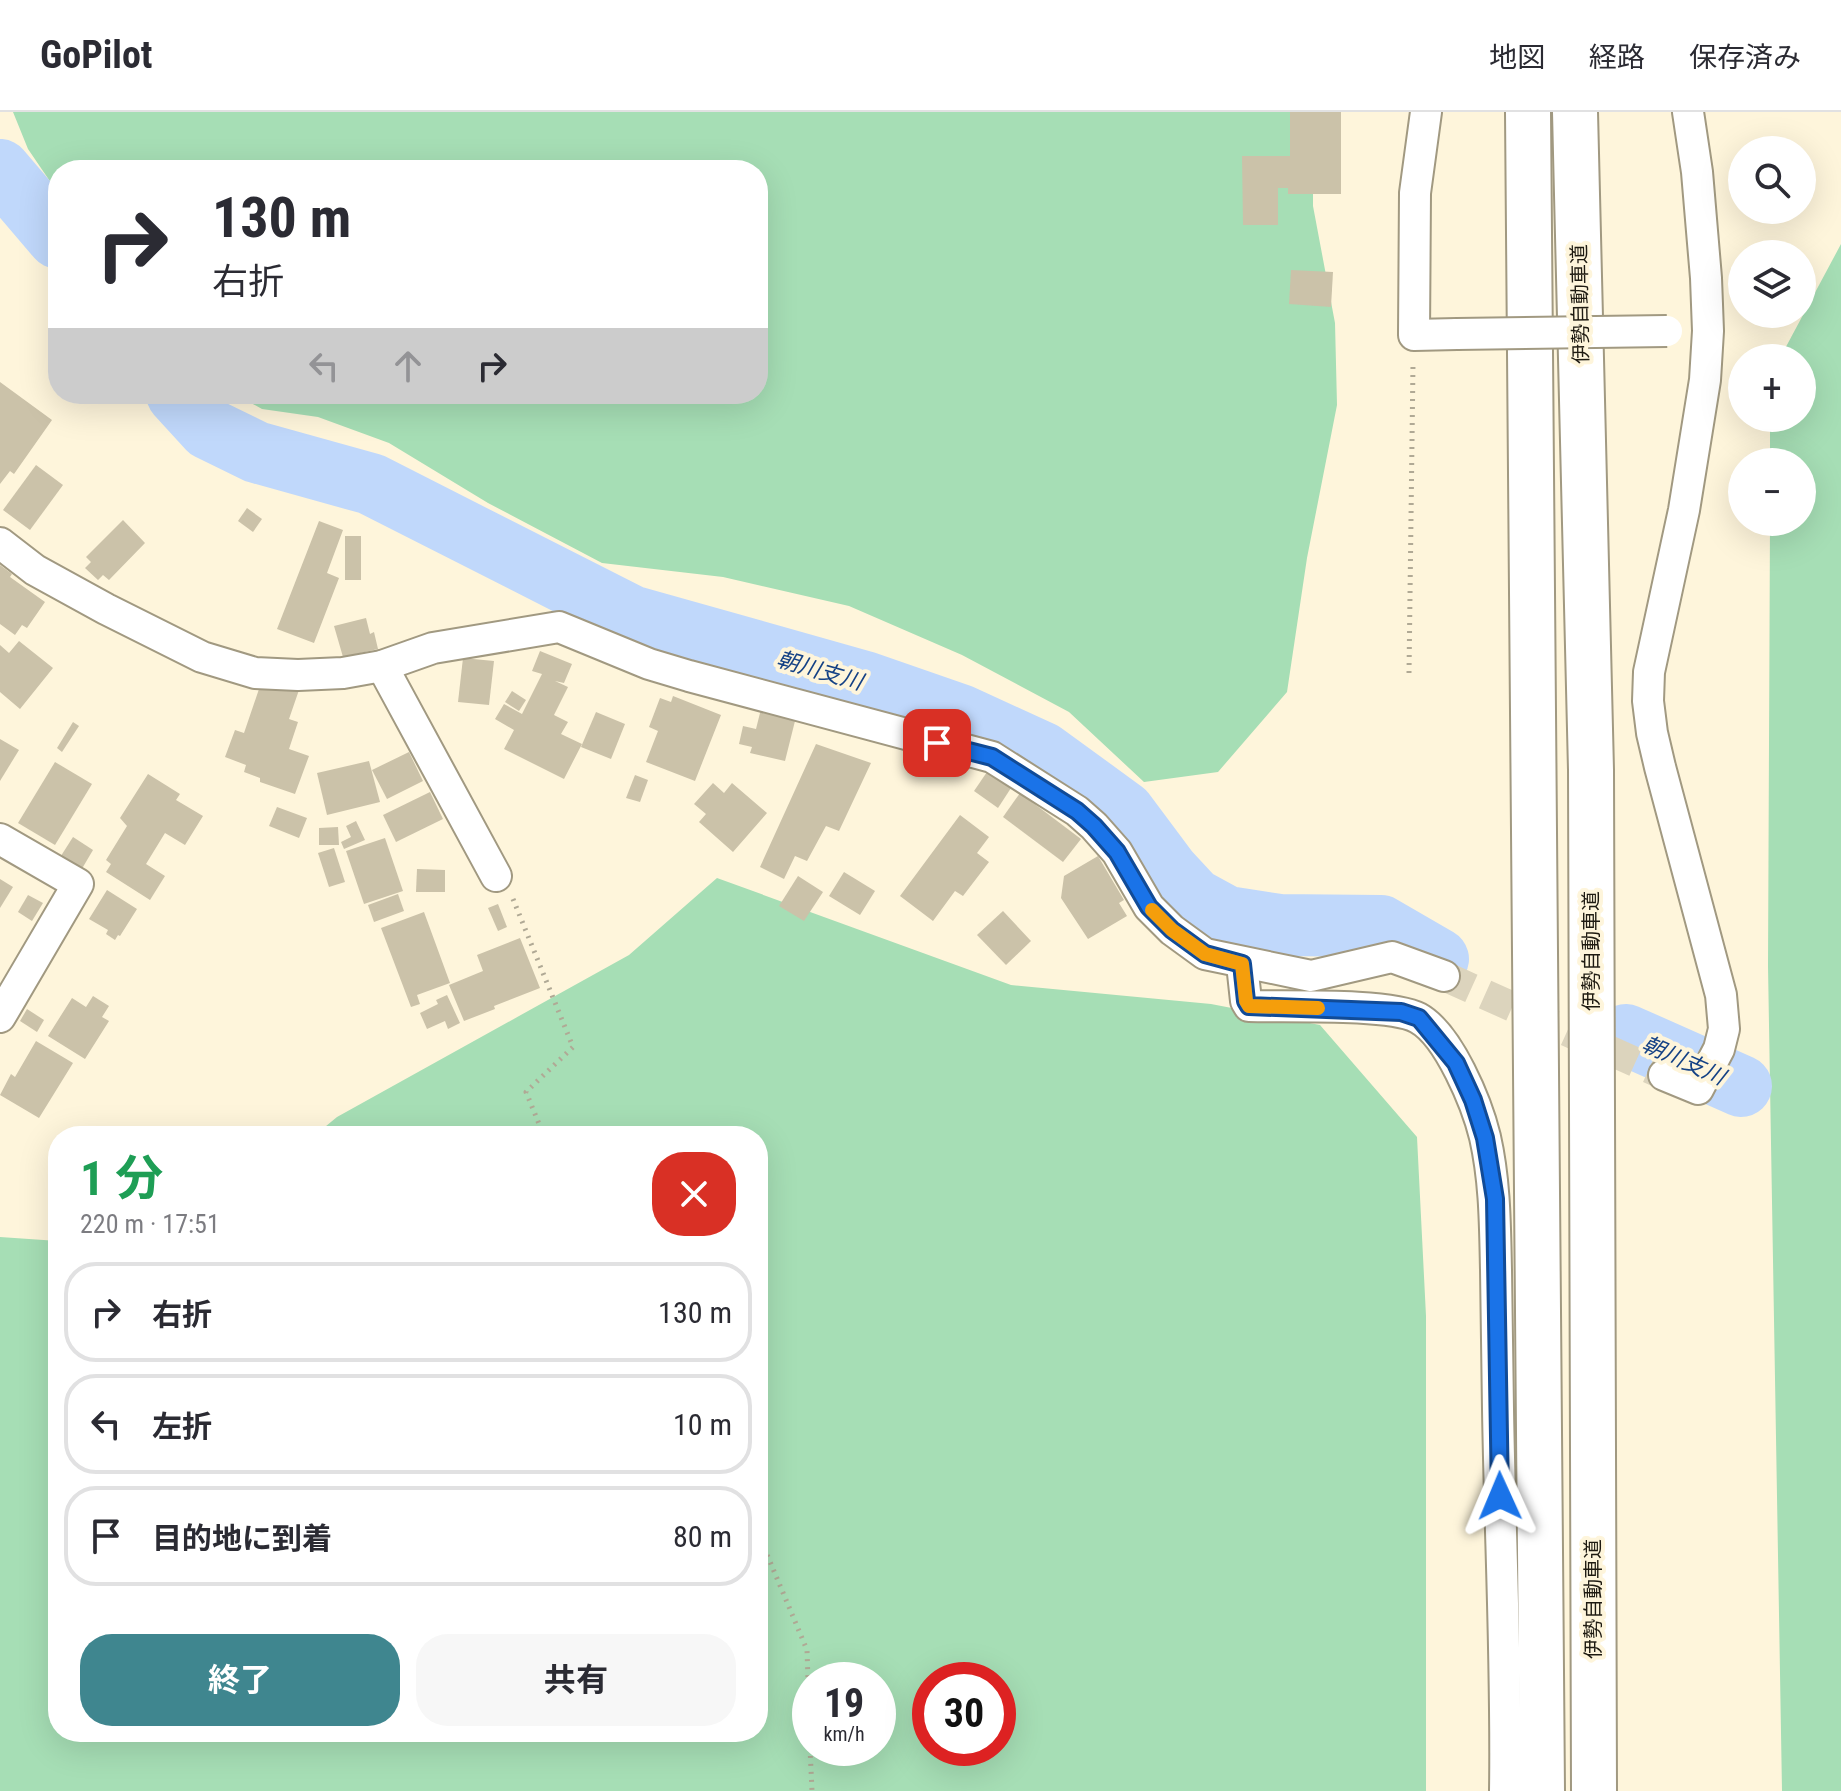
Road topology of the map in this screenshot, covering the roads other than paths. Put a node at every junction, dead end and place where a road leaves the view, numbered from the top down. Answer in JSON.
{"nodes":[{"id":1,"x":1426,"y":112,"type":"edge"},
{"id":2,"x":1528,"y":112,"type":"edge"},
{"id":3,"x":1575,"y":112,"type":"edge"},
{"id":4,"x":1688,"y":112,"type":"edge"},
{"id":5,"x":1708,"y":331,"type":"junction"},
{"id":6,"x":0,"y":543,"type":"edge"},
{"id":7,"x":382,"y":666,"type":"junction"},
{"id":8,"x":0,"y":839,"type":"edge"},
{"id":9,"x":496,"y":876,"type":"road end"},
{"id":10,"x":1242,"y":964,"type":"junction"},
{"id":11,"x":1444,"y":976,"type":"tunnel mouth"},
{"id":12,"x":0,"y":1017,"type":"edge"},
{"id":13,"x":1664,"y":1075,"type":"tunnel mouth"},
{"id":14,"x":1505,"y":1791,"type":"edge"},
{"id":15,"x":1542,"y":1791,"type":"edge"},
{"id":16,"x":1594,"y":1791,"type":"edge"}],
"edges":[{"from":1,"to":5,"type":"street","bridge":true},
{"from":2,"to":15,"type":"highway"},
{"from":3,"to":16,"type":"highway","name":"伊勢自動車道"},
{"from":4,"to":5,"type":"street"},
{"from":5,"to":13,"type":"street"},
{"from":6,"to":7,"type":"street"},
{"from":7,"to":9,"type":"street"},
{"from":7,"to":10,"type":"street"},
{"from":8,"to":12,"type":"street"},
{"from":10,"to":11,"type":"street"},
{"from":10,"to":14,"type":"street"}]}
